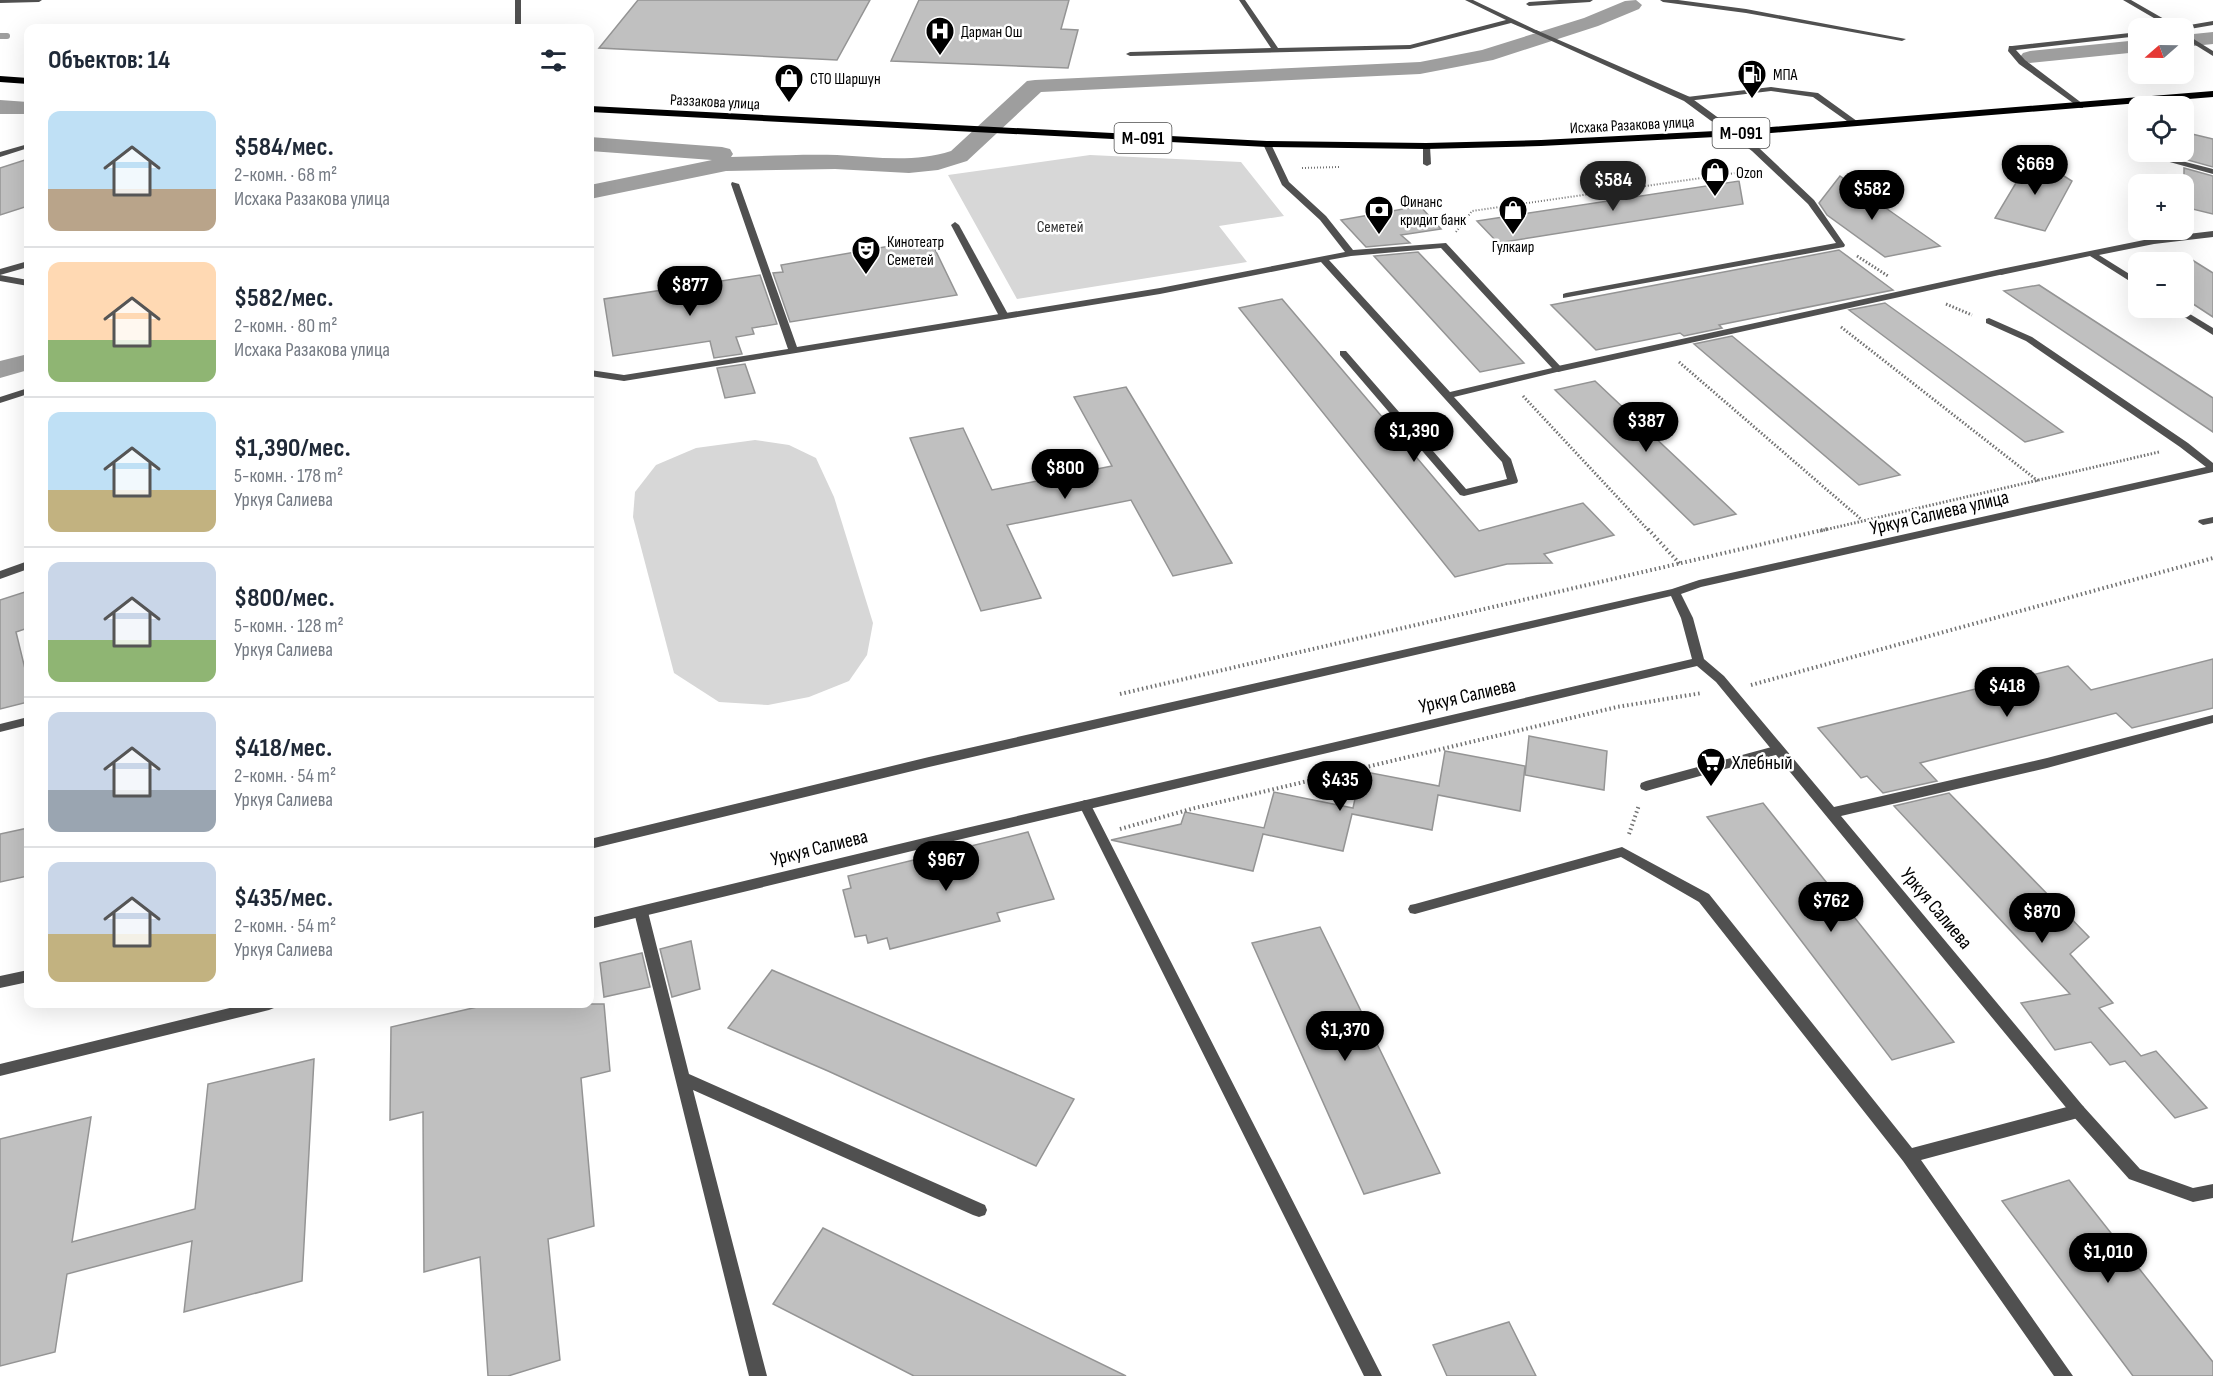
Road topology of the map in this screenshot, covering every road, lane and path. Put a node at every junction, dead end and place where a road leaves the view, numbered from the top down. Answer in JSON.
{"nodes":[{"id":1,"x":39,"y":0,"type":"edge"},
{"id":2,"x":518,"y":0,"type":"edge"},
{"id":3,"x":1242,"y":0,"type":"edge"},
{"id":4,"x":1468,"y":0,"type":"edge"},
{"id":5,"x":1590,"y":0,"type":"edge"},
{"id":6,"x":1663,"y":0,"type":"edge"},
{"id":7,"x":1750,"y":0,"type":"edge"},
{"id":8,"x":2126,"y":0,"type":"edge"},
{"id":9,"x":0,"y":1,"type":"edge"},
{"id":10,"x":1529,"y":4,"type":"dead end"},
{"id":11,"x":1746,"y":11,"type":"junction"},
{"id":12,"x":2158,"y":18,"type":"edge"},
{"id":13,"x":1511,"y":21,"type":"junction"},
{"id":14,"x":2213,"y":23,"type":"edge"},
{"id":15,"x":518,"y":24,"type":"edge"},
{"id":16,"x":2194,"y":26,"type":"edge"},
{"id":17,"x":2128,"y":35,"type":"edge"},
{"id":18,"x":1902,"y":39,"type":"dead end"},
{"id":19,"x":2194,"y":41,"type":"edge"},
{"id":20,"x":1276,"y":50,"type":"junction"},
{"id":21,"x":1130,"y":54,"type":"dead end"},
{"id":22,"x":2213,"y":54,"type":"edge"},
{"id":23,"x":0,"y":79,"type":"edge"},
{"id":24,"x":24,"y":81,"type":"edge"},
{"id":25,"x":2213,"y":94,"type":"edge"},
{"id":26,"x":1687,"y":99,"type":"junction"},
{"id":27,"x":2080,"y":106,"type":"junction"},
{"id":28,"x":594,"y":109,"type":"edge"},
{"id":29,"x":1857,"y":123,"type":"junction"},
{"id":30,"x":1735,"y":133,"type":"junction"},
{"id":31,"x":1267,"y":144,"type":"junction"},
{"id":32,"x":1425,"y":146,"type":"junction"},
{"id":33,"x":24,"y":147,"type":"edge"},
{"id":34,"x":0,"y":155,"type":"edge"},
{"id":35,"x":2179,"y":162,"type":"edge"},
{"id":36,"x":1427,"y":164,"type":"dead end"},
{"id":37,"x":1752,"y":170,"type":"dead end"},
{"id":38,"x":2213,"y":172,"type":"edge"},
{"id":39,"x":735,"y":184,"type":"dead end"},
{"id":40,"x":955,"y":225,"type":"dead end"},
{"id":41,"x":2213,"y":234,"type":"edge"},
{"id":42,"x":1443,"y":245,"type":"junction"},
{"id":43,"x":1351,"y":253,"type":"junction"},
{"id":44,"x":2091,"y":253,"type":"junction"},
{"id":45,"x":1322,"y":258,"type":"junction"},
{"id":46,"x":24,"y":265,"type":"edge"},
{"id":47,"x":0,"y":272,"type":"edge"},
{"id":48,"x":2128,"y":277,"type":"edge"},
{"id":49,"x":0,"y":278,"type":"edge"},
{"id":50,"x":24,"y":282,"type":"edge"},
{"id":51,"x":1566,"y":296,"type":"dead end"},
{"id":52,"x":1821,"y":312,"type":"junction"},
{"id":53,"x":1004,"y":316,"type":"junction"},
{"id":54,"x":2191,"y":318,"type":"edge"},
{"id":55,"x":1989,"y":321,"type":"dead end"},
{"id":56,"x":2213,"y":332,"type":"edge"},
{"id":57,"x":1661,"y":347,"type":"junction"},
{"id":58,"x":794,"y":349,"type":"junction"},
{"id":59,"x":1343,"y":353,"type":"dead end"},
{"id":60,"x":1558,"y":369,"type":"junction"},
{"id":61,"x":594,"y":374,"type":"edge"},
{"id":62,"x":1508,"y":381,"type":"junction"},
{"id":63,"x":24,"y":392,"type":"edge"},
{"id":64,"x":1446,"y":396,"type":"junction"},
{"id":65,"x":0,"y":400,"type":"edge"},
{"id":66,"x":2184,"y":446,"type":"junction"},
{"id":67,"x":2213,"y":469,"type":"edge"},
{"id":68,"x":2038,"y":481,"type":"junction"},
{"id":69,"x":1863,"y":521,"type":"junction"},
{"id":70,"x":2213,"y":558,"type":"edge"},
{"id":71,"x":1678,"y":562,"type":"junction"},
{"id":72,"x":24,"y":567,"type":"edge"},
{"id":73,"x":0,"y":575,"type":"edge"},
{"id":74,"x":1699,"y":584,"type":"junction"},
{"id":75,"x":1674,"y":592,"type":"junction"},
{"id":76,"x":1699,"y":661,"type":"junction"},
{"id":77,"x":1730,"y":691,"type":"junction"},
{"id":78,"x":1111,"y":696,"type":"dead end"},
{"id":79,"x":2213,"y":719,"type":"edge"},
{"id":80,"x":24,"y":722,"type":"edge"},
{"id":81,"x":0,"y":728,"type":"edge"},
{"id":82,"x":1779,"y":750,"type":"junction"},
{"id":83,"x":1646,"y":786,"type":"joint"},
{"id":84,"x":1085,"y":805,"type":"junction"},
{"id":85,"x":1831,"y":813,"type":"junction"},
{"id":86,"x":1100,"y":834,"type":"junction"},
{"id":87,"x":594,"y":843,"type":"edge"},
{"id":88,"x":1622,"y":852,"type":"junction"},
{"id":89,"x":1415,"y":909,"type":"dead end"},
{"id":90,"x":640,"y":912,"type":"junction"},
{"id":91,"x":594,"y":923,"type":"edge"},
{"id":92,"x":24,"y":977,"type":"edge"},
{"id":93,"x":0,"y":982,"type":"edge"},
{"id":94,"x":253,"y":1008,"type":"edge"},
{"id":95,"x":0,"y":1071,"type":"edge"},
{"id":96,"x":682,"y":1078,"type":"junction"},
{"id":97,"x":2078,"y":1111,"type":"junction"},
{"id":98,"x":1909,"y":1156,"type":"junction"},
{"id":99,"x":2213,"y":1191,"type":"edge"},
{"id":100,"x":979,"y":1210,"type":"dead end"},
{"id":101,"x":758,"y":1376,"type":"edge"},
{"id":102,"x":1373,"y":1376,"type":"edge"},
{"id":103,"x":2064,"y":1376,"type":"edge"}],
"edges":[{"from":1,"to":9,"type":"street"},
{"from":2,"to":15,"type":"street"},
{"from":3,"to":20,"type":"street"},
{"from":4,"to":13,"type":"street"},
{"from":5,"to":10,"type":"street"},
{"from":6,"to":11,"type":"street"},
{"from":7,"to":11,"type":"street"},
{"from":8,"to":12,"type":"street"},
{"from":11,"to":18,"type":"street"},
{"from":13,"to":20,"type":"street"},
{"from":13,"to":26,"type":"street"},
{"from":14,"to":16,"type":"street"},
{"from":17,"to":27,"type":"street"},
{"from":19,"to":22,"type":"street"},
{"from":20,"to":21,"type":"street"},
{"from":23,"to":24,"type":"main road"},
{"from":25,"to":27,"type":"main road","name":"Исхака Разакова улица","number":"М-091"},
{"from":26,"to":29,"type":"street"},
{"from":26,"to":30,"type":"street"},
{"from":27,"to":29,"type":"main road","name":"Исхака Разакова улица","number":"М-091"},
{"from":28,"to":31,"type":"main road","name":"Раззакова улица","number":"М-091"},
{"from":29,"to":30,"type":"main road","name":"Исхака Разакова улица","number":"М-091"},
{"from":30,"to":32,"type":"main road","name":"Исхака Разакова улица","number":"М-091"},
{"from":30,"to":51,"type":"street"},
{"from":31,"to":32,"type":"main road","name":"Исхака Разакова улица","number":"М-091"},
{"from":31,"to":43,"type":"street"},
{"from":32,"to":36,"type":"street"},
{"from":33,"to":34,"type":"street"},
{"from":35,"to":38,"type":"street"},
{"from":37,"to":42,"type":"path"},
{"from":39,"to":58,"type":"street"},
{"from":40,"to":53,"type":"street"},
{"from":41,"to":44,"type":"street"},
{"from":42,"to":43,"type":"street"},
{"from":42,"to":60,"type":"street"},
{"from":43,"to":45,"type":"street"},
{"from":44,"to":48,"type":"street"},
{"from":44,"to":52,"type":"street"},
{"from":45,"to":53,"type":"street"},
{"from":45,"to":64,"type":"street"},
{"from":46,"to":47,"type":"street"},
{"from":49,"to":50,"type":"street"},
{"from":52,"to":57,"type":"street"},
{"from":52,"to":68,"type":"path"},
{"from":53,"to":58,"type":"street"},
{"from":54,"to":56,"type":"street"},
{"from":55,"to":66,"type":"street"},
{"from":57,"to":60,"type":"street"},
{"from":57,"to":69,"type":"path"},
{"from":58,"to":61,"type":"street"},
{"from":59,"to":64,"type":"street"},
{"from":60,"to":62,"type":"street"},
{"from":62,"to":64,"type":"street"},
{"from":62,"to":71,"type":"path"},
{"from":63,"to":65,"type":"street"},
{"from":66,"to":67,"type":"street"},
{"from":66,"to":68,"type":"path"},
{"from":67,"to":74,"type":"street","name":"Уркуя Салиева улица"},
{"from":68,"to":69,"type":"path"},
{"from":69,"to":71,"type":"path"},
{"from":70,"to":77,"type":"path"},
{"from":71,"to":74,"type":"path"},
{"from":71,"to":78,"type":"path"},
{"from":72,"to":73,"type":"street"},
{"from":74,"to":75,"type":"street","name":"Уркуя Салиева улица"},
{"from":75,"to":76,"type":"street"},
{"from":75,"to":87,"type":"street"},
{"from":76,"to":77,"type":"street","name":"Уркуя Салиева"},
{"from":76,"to":84,"type":"street","name":"Уркуя Салиева"},
{"from":77,"to":82,"type":"street","name":"Уркуя Салиева"},
{"from":77,"to":86,"type":"path"},
{"from":79,"to":85,"type":"street"},
{"from":80,"to":81,"type":"street"},
{"from":82,"to":83,"type":"street"},
{"from":82,"to":85,"type":"street","name":"Уркуя Салиева"},
{"from":83,"to":88,"type":"path"},
{"from":84,"to":86,"type":"street"},
{"from":84,"to":90,"type":"street","name":"Уркуя Салиева"},
{"from":85,"to":97,"type":"street","name":"Уркуя Салиева"},
{"from":86,"to":102,"type":"street"},
{"from":88,"to":89,"type":"street"},
{"from":88,"to":98,"type":"street"},
{"from":90,"to":91,"type":"street","name":"Уркуя Салиева"},
{"from":90,"to":96,"type":"street"},
{"from":92,"to":93,"type":"street"},
{"from":94,"to":95,"type":"street"},
{"from":96,"to":100,"type":"street"},
{"from":96,"to":101,"type":"street"},
{"from":97,"to":98,"type":"street"},
{"from":97,"to":99,"type":"street","name":"Уркуя Салиева"},
{"from":98,"to":103,"type":"street"}]}
